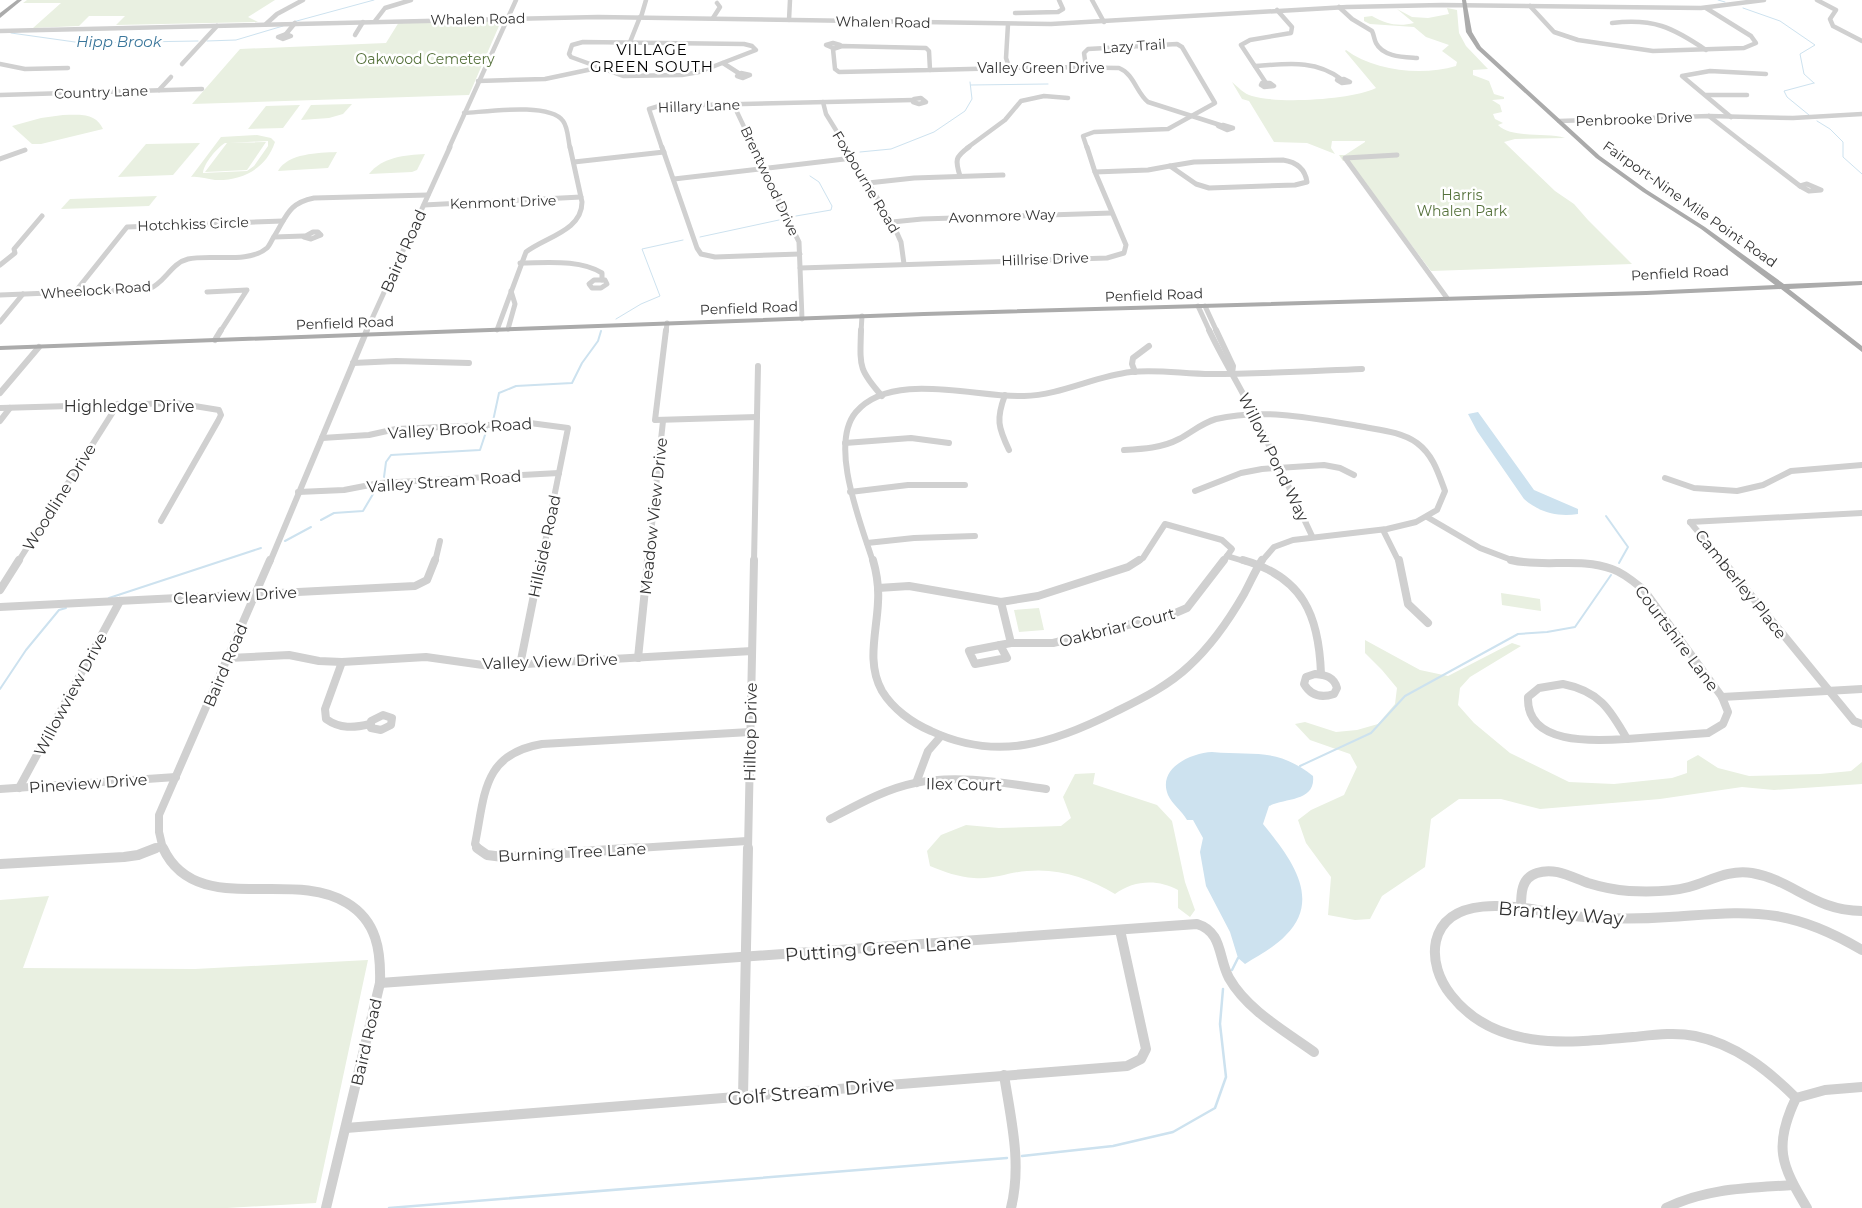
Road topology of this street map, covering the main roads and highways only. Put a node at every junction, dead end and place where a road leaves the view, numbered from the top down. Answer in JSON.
{"nodes":[{"id":1,"x":20,"y":0,"type":"edge"},
{"id":2,"x":1465,"y":3,"type":"edge"},
{"id":3,"x":0,"y":16,"type":"edge"},
{"id":4,"x":1862,"y":278,"type":"edge"},
{"id":5,"x":1780,"y":283,"type":"junction"},
{"id":6,"x":1862,"y":283,"type":"edge"},
{"id":7,"x":0,"y":348,"type":"edge"},
{"id":8,"x":1862,"y":350,"type":"edge"}],
"edges":[{"from":1,"to":3,"type":"main road"},
{"from":2,"to":5,"type":"main road","name":"Fairport-Nine Mile Point Road"},
{"from":4,"to":5,"type":"main road","name":"Penfield Road"},
{"from":5,"to":6,"type":"main road","name":"Penfield Road"},
{"from":5,"to":7,"type":"main road","name":"Penfield Road"},
{"from":5,"to":8,"type":"main road","name":"Fairport-Nine Mile Point Road"}]}
